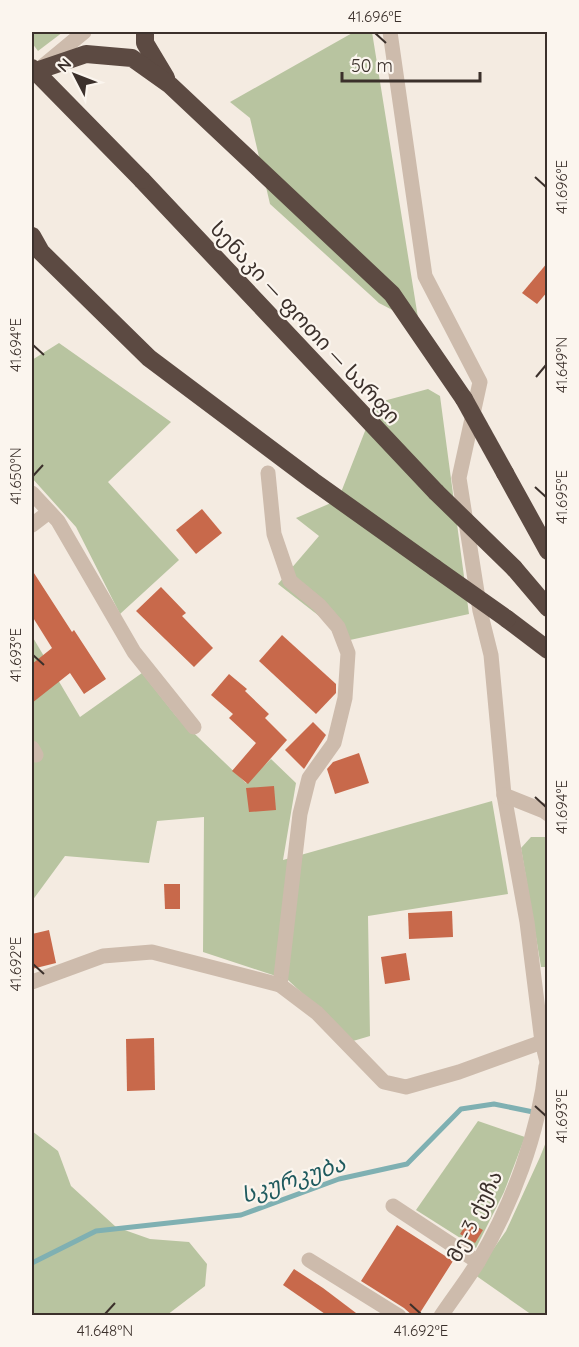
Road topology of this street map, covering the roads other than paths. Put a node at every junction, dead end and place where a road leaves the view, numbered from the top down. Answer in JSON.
{"nodes":[{"id":1,"x":84,"y":32,"type":"edge"},
{"id":2,"x":145,"y":32,"type":"edge"},
{"id":3,"x":390,"y":32,"type":"edge"},
{"id":4,"x":34,"y":71,"type":"edge"},
{"id":5,"x":170,"y":85,"type":"junction"},
{"id":6,"x":32,"y":236,"type":"edge"},
{"id":7,"x":36,"y":248,"type":"edge"},
{"id":8,"x":268,"y":473,"type":"dead end"},
{"id":9,"x":32,"y":493,"type":"edge"},
{"id":10,"x":49,"y":512,"type":"junction"},
{"id":11,"x":32,"y":525,"type":"edge"},
{"id":12,"x":548,"y":551,"type":"edge"},
{"id":13,"x":548,"y":608,"type":"edge"},
{"id":14,"x":548,"y":650,"type":"edge"},
{"id":15,"x":194,"y":727,"type":"dead end"},
{"id":16,"x":504,"y":795,"type":"junction"},
{"id":17,"x":548,"y":814,"type":"edge"},
{"id":18,"x":32,"y":982,"type":"edge"},
{"id":19,"x":280,"y":985,"type":"junction"},
{"id":20,"x":542,"y":1042,"type":"junction"},
{"id":21,"x":547,"y":1066,"type":"edge"},
{"id":22,"x":393,"y":1206,"type":"dead end"},
{"id":23,"x":309,"y":1260,"type":"dead end"},
{"id":24,"x":478,"y":1262,"type":"junction"},
{"id":25,"x":399,"y":1316,"type":"edge"},
{"id":26,"x":441,"y":1316,"type":"edge"}],
"edges":[{"from":1,"to":4,"type":"street"},
{"from":2,"to":5,"type":"highway"},
{"from":3,"to":16,"type":"street","name":"მე-3 ქუჩა"},
{"from":4,"to":5,"type":"highway"},
{"from":4,"to":13,"type":"highway","name":"სენაკი — ფოთი — სარფი","bridge":true},
{"from":5,"to":12,"type":"highway","bridge":true},
{"from":6,"to":7,"type":"highway"},
{"from":7,"to":14,"type":"highway","bridge":true},
{"from":8,"to":19,"type":"street"},
{"from":9,"to":10,"type":"street"},
{"from":10,"to":11,"type":"street"},
{"from":10,"to":15,"type":"street"},
{"from":16,"to":17,"type":"street"},
{"from":16,"to":20,"type":"street","name":"მე-3 ქუჩა"},
{"from":18,"to":19,"type":"street"},
{"from":19,"to":20,"type":"street"},
{"from":20,"to":21,"type":"street","name":"მე-3 ქუჩა"},
{"from":21,"to":24,"type":"street","name":"მე-3 ქუჩა"},
{"from":22,"to":24,"type":"street"},
{"from":23,"to":25,"type":"street"},
{"from":24,"to":26,"type":"street","name":"მე-3 ქუჩა"}]}
